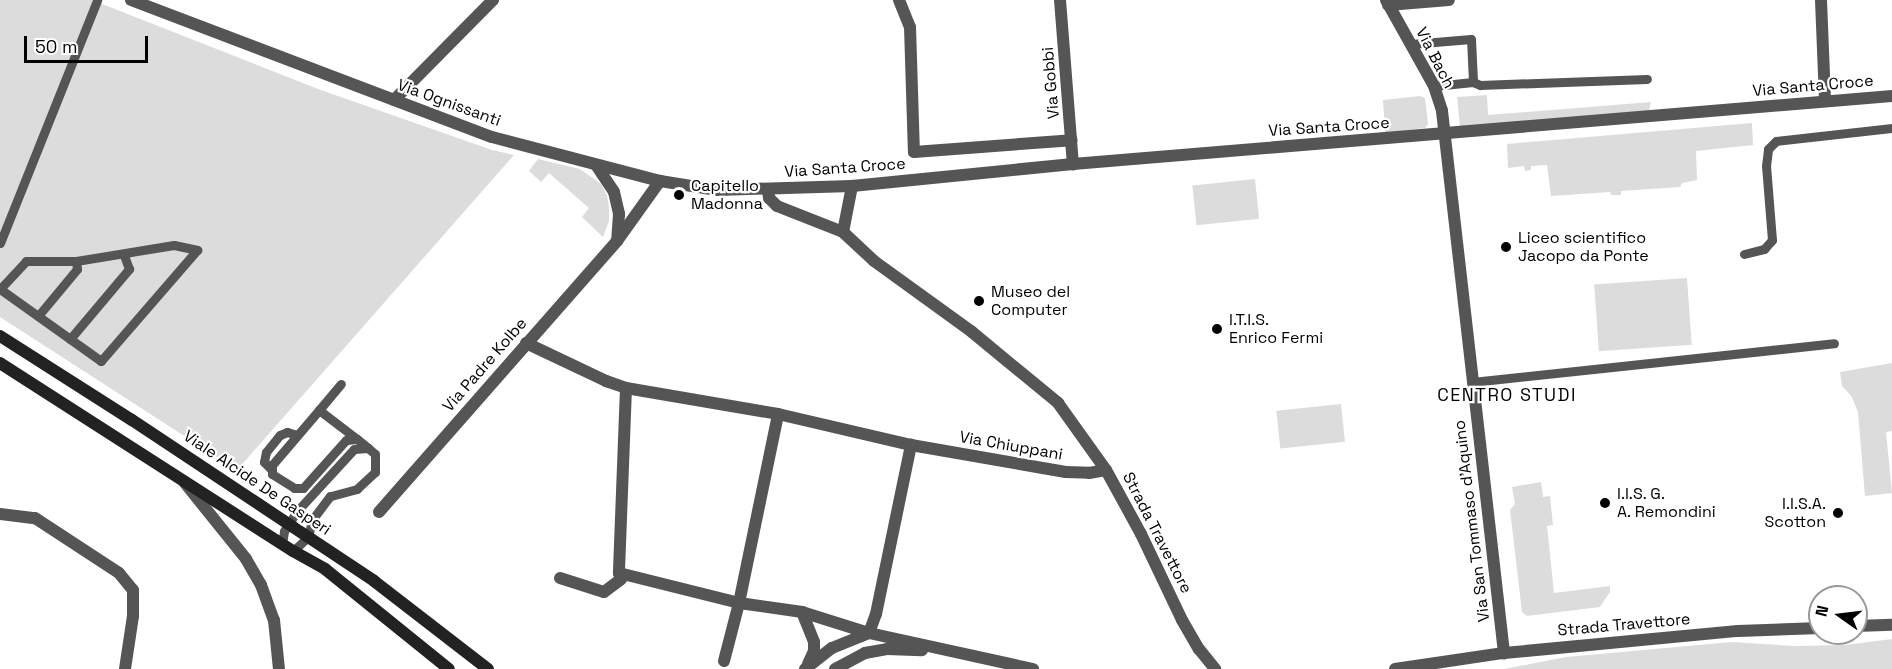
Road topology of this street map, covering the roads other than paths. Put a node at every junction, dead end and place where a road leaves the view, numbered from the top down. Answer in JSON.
{"nodes":[{"id":1,"x":97,"y":0,"type":"edge"},
{"id":2,"x":131,"y":0,"type":"edge"},
{"id":3,"x":493,"y":0,"type":"edge"},
{"id":4,"x":899,"y":0,"type":"edge"},
{"id":5,"x":1060,"y":0,"type":"edge"},
{"id":6,"x":1449,"y":0,"type":"edge"},
{"id":7,"x":1821,"y":0,"type":"edge"},
{"id":8,"x":1387,"y":3,"type":"edge"},
{"id":9,"x":1411,"y":44,"type":"junction"},
{"id":10,"x":1647,"y":79,"type":"dead end"},
{"id":11,"x":1473,"y":82,"type":"junction"},
{"id":12,"x":1434,"y":86,"type":"junction"},
{"id":13,"x":1892,"y":96,"type":"edge"},
{"id":14,"x":394,"y":100,"type":"junction"},
{"id":15,"x":1825,"y":101,"type":"junction"},
{"id":16,"x":1892,"y":128,"type":"edge"},
{"id":17,"x":1445,"y":135,"type":"junction"},
{"id":18,"x":1072,"y":140,"type":"junction"},
{"id":19,"x":595,"y":164,"type":"junction"},
{"id":20,"x":1073,"y":164,"type":"junction"},
{"id":21,"x":660,"y":181,"type":"junction"},
{"id":22,"x":852,"y":186,"type":"junction"},
{"id":23,"x":768,"y":190,"type":"junction"},
{"id":24,"x":843,"y":232,"type":"junction"},
{"id":25,"x":617,"y":241,"type":"junction"},
{"id":26,"x":0,"y":243,"type":"edge"},
{"id":27,"x":1744,"y":254,"type":"dead end"},
{"id":28,"x":124,"y":255,"type":"junction"},
{"id":29,"x":76,"y":261,"type":"junction"},
{"id":30,"x":0,"y":289,"type":"edge"},
{"id":31,"x":38,"y":316,"type":"junction"},
{"id":32,"x":0,"y":336,"type":"edge"},
{"id":33,"x":70,"y":339,"type":"junction"},
{"id":34,"x":1834,"y":342,"type":"dead end"},
{"id":35,"x":526,"y":343,"type":"junction"},
{"id":36,"x":0,"y":363,"type":"edge"},
{"id":37,"x":1472,"y":382,"type":"junction"},
{"id":38,"x":341,"y":384,"type":"dead end"},
{"id":39,"x":626,"y":388,"type":"junction"},
{"id":40,"x":319,"y":410,"type":"junction"},
{"id":41,"x":778,"y":414,"type":"junction"},
{"id":42,"x":357,"y":439,"type":"junction"},
{"id":43,"x":910,"y":445,"type":"junction"},
{"id":44,"x":368,"y":448,"type":"junction"},
{"id":45,"x":1106,"y":470,"type":"junction"},
{"id":46,"x":180,"y":478,"type":"junction"},
{"id":47,"x":379,"y":512,"type":"dead end"},
{"id":48,"x":0,"y":514,"type":"edge"},
{"id":49,"x":288,"y":524,"type":"junction"},
{"id":50,"x":308,"y":537,"type":"junction"},
{"id":51,"x":287,"y":548,"type":"junction"},
{"id":52,"x":619,"y":573,"type":"junction"},
{"id":53,"x":560,"y":578,"type":"dead end"},
{"id":54,"x":739,"y":603,"type":"junction"},
{"id":55,"x":802,"y":612,"type":"junction"},
{"id":56,"x":1892,"y":625,"type":"edge"},
{"id":57,"x":1868,"y":626,"type":"edge"},
{"id":58,"x":1808,"y":628,"type":"edge"},
{"id":59,"x":869,"y":633,"type":"junction"},
{"id":60,"x":1504,"y":653,"type":"junction"},
{"id":61,"x":724,"y":661,"type":"dead end"},
{"id":62,"x":806,"y":668,"type":"edge"},
{"id":63,"x":125,"y":669,"type":"edge"},
{"id":64,"x":279,"y":669,"type":"edge"},
{"id":65,"x":448,"y":669,"type":"edge"},
{"id":66,"x":488,"y":669,"type":"edge"},
{"id":67,"x":836,"y":669,"type":"edge"},
{"id":68,"x":1012,"y":669,"type":"edge"},
{"id":69,"x":1033,"y":669,"type":"edge"},
{"id":70,"x":1215,"y":669,"type":"edge"},
{"id":71,"x":1395,"y":669,"type":"edge"}],
"edges":[{"from":1,"to":26,"type":"lane"},
{"from":2,"to":14,"type":"street","name":"Via Ognissanti"},
{"from":3,"to":14,"type":"street"},
{"from":4,"to":18,"type":"street","name":"Via Santa Croce"},
{"from":5,"to":18,"type":"street","name":"Via Gobbi"},
{"from":6,"to":8,"type":"street"},
{"from":7,"to":15,"type":"street"},
{"from":8,"to":9,"type":"street","name":"Via Bach"},
{"from":9,"to":11,"type":"lane"},
{"from":9,"to":12,"type":"street","name":"Via Bach"},
{"from":10,"to":11,"type":"lane"},
{"from":11,"to":12,"type":"lane"},
{"from":12,"to":17,"type":"street","name":"Via Bach"},
{"from":13,"to":15,"type":"street","name":"Via Santa Croce"},
{"from":14,"to":19,"type":"street","name":"Via Ognissanti"},
{"from":15,"to":17,"type":"street","name":"Via Santa Croce"},
{"from":16,"to":27,"type":"lane"},
{"from":17,"to":20,"type":"street","name":"Via Santa Croce"},
{"from":17,"to":37,"type":"street","name":"Via San Tommaso d'Aquino"},
{"from":18,"to":20,"type":"street","name":"Via Gobbi"},
{"from":19,"to":21,"type":"street","name":"Via Ognissanti"},
{"from":19,"to":25,"type":"street"},
{"from":20,"to":22,"type":"street","name":"Via Santa Croce"},
{"from":21,"to":23,"type":"street","name":"Via Ognissanti"},
{"from":21,"to":25,"type":"street","name":"Via Padre Kolbe"},
{"from":22,"to":23,"type":"street","name":"Via Santa Croce"},
{"from":22,"to":24,"type":"street"},
{"from":23,"to":24,"type":"street","name":"Strada Travettore"},
{"from":24,"to":45,"type":"street","name":"Strada Travettore"},
{"from":25,"to":35,"type":"street","name":"Via Padre Kolbe"},
{"from":28,"to":29,"type":"lane"},
{"from":28,"to":33,"type":"lane"},
{"from":28,"to":33,"type":"lane"},
{"from":29,"to":30,"type":"lane"},
{"from":29,"to":31,"type":"lane"},
{"from":30,"to":31,"type":"lane"},
{"from":31,"to":33,"type":"lane"},
{"from":32,"to":49,"type":"main road","name":"Viale Alcide De Gasperi"},
{"from":34,"to":37,"type":"lane"},
{"from":35,"to":39,"type":"street","name":"Via Chiuppani"},
{"from":35,"to":47,"type":"street","name":"Via Padre Kolbe"},
{"from":36,"to":46,"type":"main road"},
{"from":37,"to":60,"type":"street","name":"Via San Tommaso d'Aquino"},
{"from":38,"to":40,"type":"lane"},
{"from":39,"to":41,"type":"street","name":"Via Chiuppani"},
{"from":39,"to":52,"type":"street"},
{"from":40,"to":42,"type":"lane"},
{"from":40,"to":42,"type":"lane"},
{"from":41,"to":43,"type":"street","name":"Via Chiuppani"},
{"from":41,"to":54,"type":"street"},
{"from":42,"to":44,"type":"lane"},
{"from":43,"to":45,"type":"street","name":"Via Chiuppani"},
{"from":43,"to":59,"type":"street"},
{"from":44,"to":49,"type":"lane"},
{"from":44,"to":50,"type":"lane"},
{"from":45,"to":70,"type":"street","name":"Strada Travettore"},
{"from":46,"to":51,"type":"main road"},
{"from":46,"to":64,"type":"street"},
{"from":48,"to":63,"type":"street"},
{"from":49,"to":50,"type":"main road","name":"Viale Alcide De Gasperi"},
{"from":49,"to":51,"type":"lane"},
{"from":50,"to":51,"type":"lane"},
{"from":50,"to":66,"type":"main road","name":"Viale Alcide De Gasperi"},
{"from":51,"to":65,"type":"main road"},
{"from":52,"to":53,"type":"street"},
{"from":52,"to":54,"type":"street"},
{"from":54,"to":55,"type":"street"},
{"from":54,"to":61,"type":"street"},
{"from":55,"to":59,"type":"street"},
{"from":55,"to":62,"type":"street"},
{"from":56,"to":57,"type":"street"},
{"from":58,"to":60,"type":"street","name":"Strada Travettore"},
{"from":59,"to":62,"type":"street"},
{"from":59,"to":69,"type":"street"},
{"from":60,"to":71,"type":"street","name":"Strada Travettore"},
{"from":67,"to":68,"type":"street"}]}
